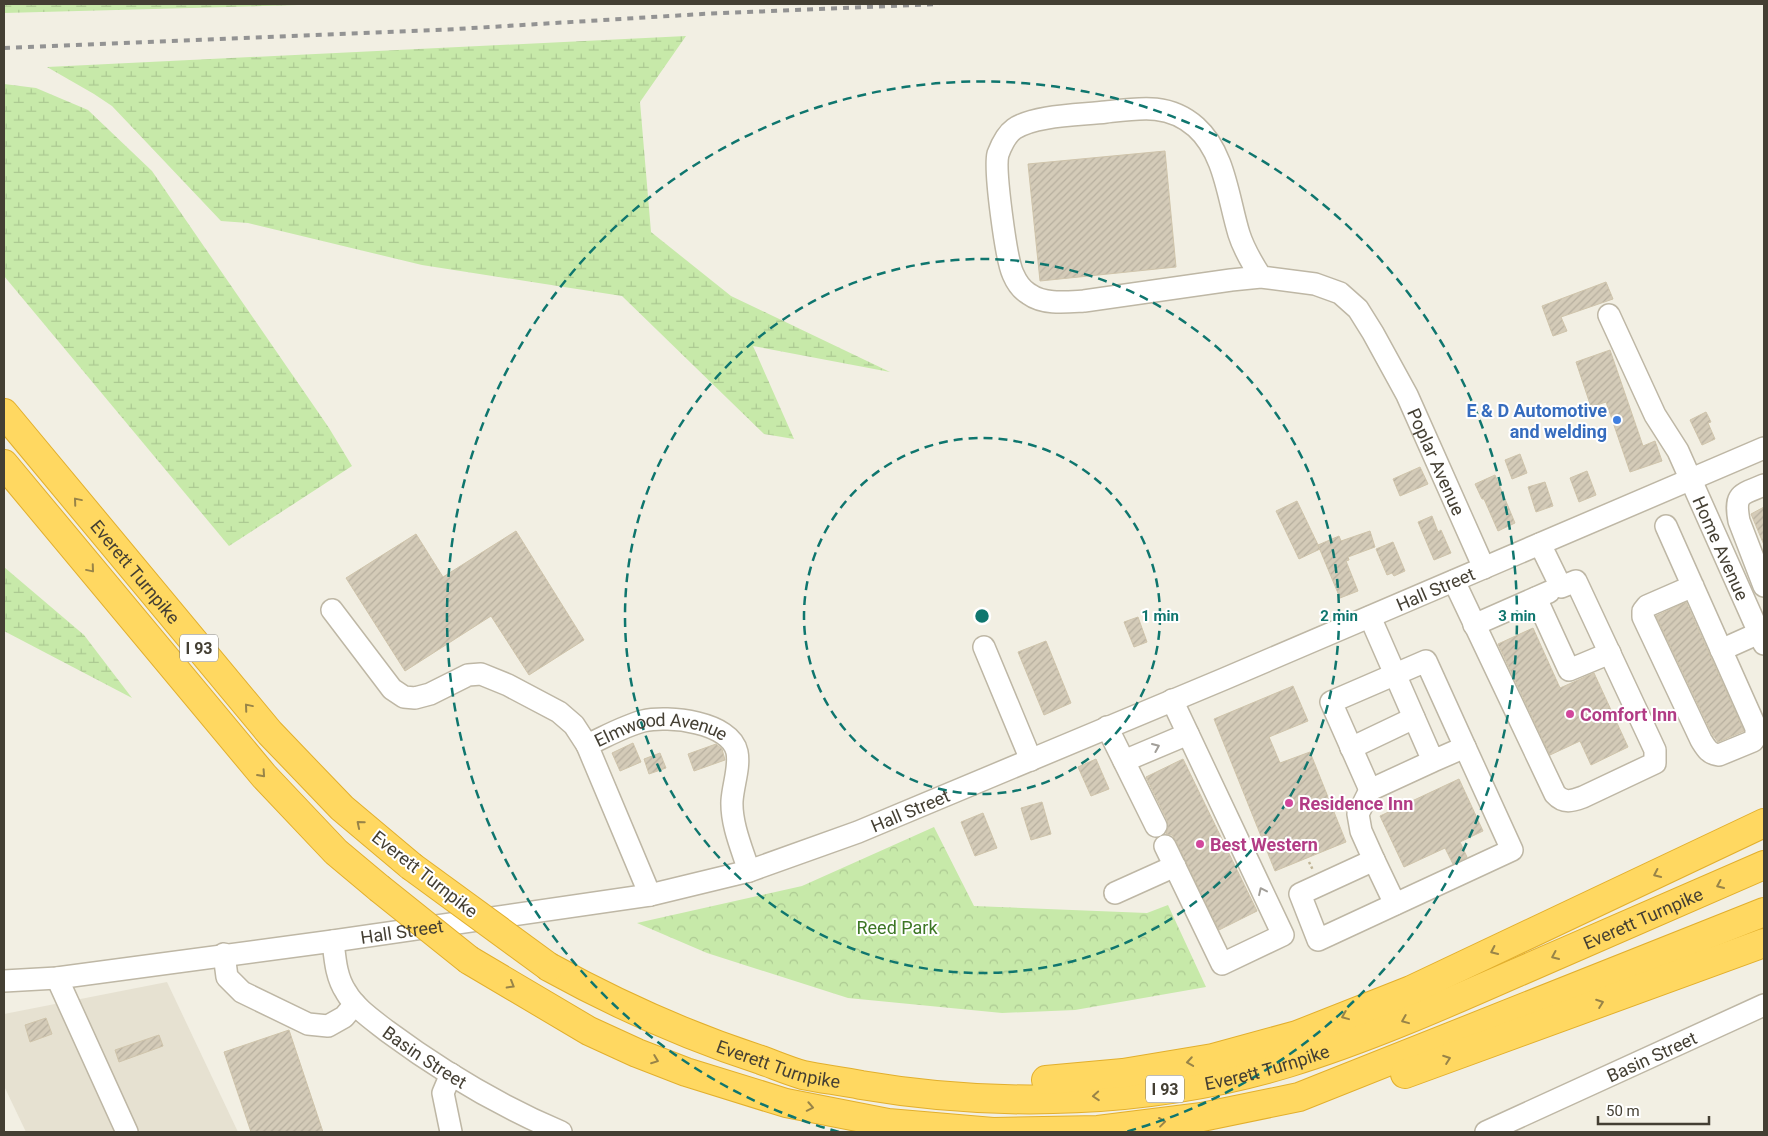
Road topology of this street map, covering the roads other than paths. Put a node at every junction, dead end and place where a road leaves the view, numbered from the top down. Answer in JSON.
{"nodes":[{"id":1,"x":1262,"y":277,"type":"junction"},
{"id":2,"x":1609,"y":315,"type":"dead end"},
{"id":3,"x":4,"y":412,"type":"edge"},
{"id":4,"x":1764,"y":448,"type":"edge"},
{"id":5,"x":1743,"y":457,"type":"junction"},
{"id":6,"x":4,"y":464,"type":"edge"},
{"id":7,"x":4,"y":473,"type":"edge"},
{"id":8,"x":1690,"y":480,"type":"junction"},
{"id":9,"x":1760,"y":487,"type":"edge"},
{"id":10,"x":46,"y":514,"type":"junction"},
{"id":11,"x":1666,"y":526,"type":"dead end"},
{"id":12,"x":1540,"y":544,"type":"junction"},
{"id":13,"x":1484,"y":568,"type":"junction"},
{"id":14,"x":1454,"y":581,"type":"junction"},
{"id":15,"x":1692,"y":586,"type":"junction"},
{"id":16,"x":1764,"y":586,"type":"edge"},
{"id":17,"x":1561,"y":587,"type":"junction"},
{"id":18,"x":1536,"y":598,"type":"junction"},
{"id":19,"x":1756,"y":602,"type":"edge"},
{"id":20,"x":332,"y":610,"type":"dead end"},
{"id":21,"x":1370,"y":617,"type":"junction"},
{"id":22,"x":1474,"y":625,"type":"junction"},
{"id":23,"x":1762,"y":638,"type":"edge"},
{"id":24,"x":984,"y":647,"type":"dead end"},
{"id":25,"x":1721,"y":650,"type":"junction"},
{"id":26,"x":1610,"y":653,"type":"junction"},
{"id":27,"x":1395,"y":675,"type":"junction"},
{"id":28,"x":1172,"y":700,"type":"junction"},
{"id":29,"x":1414,"y":718,"type":"junction"},
{"id":30,"x":1108,"y":728,"type":"junction"},
{"id":31,"x":1188,"y":734,"type":"junction"},
{"id":32,"x":587,"y":745,"type":"junction"},
{"id":33,"x":1351,"y":748,"type":"junction"},
{"id":34,"x":1465,"y":748,"type":"junction"},
{"id":35,"x":1031,"y":760,"type":"junction"},
{"id":36,"x":1124,"y":761,"type":"junction"},
{"id":37,"x":1433,"y":761,"type":"junction"},
{"id":38,"x":1370,"y":790,"type":"junction"},
{"id":39,"x":1764,"y":823,"type":"edge"},
{"id":40,"x":1156,"y":826,"type":"dead end"},
{"id":41,"x":1165,"y":846,"type":"dead end"},
{"id":42,"x":1374,"y":860,"type":"junction"},
{"id":43,"x":1764,"y":865,"type":"edge"},
{"id":44,"x":1175,"y":866,"type":"junction"},
{"id":45,"x":749,"y":871,"type":"junction"},
{"id":46,"x":1114,"y":893,"type":"dead end"},
{"id":47,"x":650,"y":895,"type":"junction"},
{"id":48,"x":1395,"y":904,"type":"junction"},
{"id":49,"x":1764,"y":912,"type":"edge"},
{"id":50,"x":333,"y":941,"type":"junction"},
{"id":51,"x":1764,"y":943,"type":"edge"},
{"id":52,"x":224,"y":954,"type":"junction"},
{"id":53,"x":57,"y":978,"type":"junction"},
{"id":54,"x":4,"y":981,"type":"edge"},
{"id":55,"x":355,"y":1004,"type":"junction"},
{"id":56,"x":1764,"y":1005,"type":"edge"},
{"id":57,"x":451,"y":1074,"type":"junction"},
{"id":58,"x":805,"y":1075,"type":"junction"},
{"id":59,"x":1299,"y":1097,"type":"junction"},
{"id":60,"x":127,"y":1132,"type":"edge"},
{"id":61,"x":451,"y":1132,"type":"edge"},
{"id":62,"x":561,"y":1132,"type":"edge"},
{"id":63,"x":1486,"y":1132,"type":"edge"}],
"edges":[{"from":1,"to":1,"type":"street","name":"Poplar Avenue"},
{"from":1,"to":13,"type":"street","name":"Poplar Avenue"},
{"from":2,"to":8,"type":"street","name":"Home Avenue"},
{"from":58,"to":3,"type":"highway","name":"Everett Turnpike","number":"I 93","one_way":true,"bridge":true},
{"from":4,"to":5,"type":"street","name":"Hall Street"},
{"from":5,"to":8,"type":"street","name":"Hall Street"},
{"from":5,"to":9,"type":"street"},
{"from":6,"to":10,"type":"highway","name":"Everett Turnpike","number":"I 93"},
{"from":7,"to":10,"type":"highway"},
{"from":8,"to":12,"type":"street","name":"Hall Street"},
{"from":8,"to":19,"type":"street","name":"Home Avenue"},
{"from":9,"to":16,"type":"street"},
{"from":10,"to":59,"type":"highway","name":"Everett Turnpike","number":"I 93","one_way":true,"bridge":true},
{"from":11,"to":15,"type":"street"},
{"from":12,"to":13,"type":"street","name":"Hall Street"},
{"from":12,"to":17,"type":"street"},
{"from":13,"to":14,"type":"street","name":"Hall Street"},
{"from":14,"to":21,"type":"street","name":"Hall Street"},
{"from":14,"to":22,"type":"street"},
{"from":15,"to":25,"type":"street"},
{"from":15,"to":25,"type":"street"},
{"from":17,"to":18,"type":"street"},
{"from":17,"to":26,"type":"street"},
{"from":18,"to":22,"type":"street"},
{"from":18,"to":26,"type":"street"},
{"from":19,"to":23,"type":"street","name":"Home Avenue"},
{"from":20,"to":32,"type":"street"},
{"from":21,"to":27,"type":"street"},
{"from":21,"to":28,"type":"street","name":"Hall Street"},
{"from":22,"to":26,"type":"street"},
{"from":23,"to":25,"type":"street"},
{"from":24,"to":35,"type":"street"},
{"from":27,"to":29,"type":"street"},
{"from":27,"to":33,"type":"street"},
{"from":27,"to":34,"type":"street"},
{"from":28,"to":30,"type":"street","name":"Hall Street"},
{"from":28,"to":31,"type":"street"},
{"from":29,"to":33,"type":"street"},
{"from":29,"to":37,"type":"street"},
{"from":30,"to":35,"type":"street","name":"Hall Street"},
{"from":30,"to":36,"type":"street"},
{"from":36,"to":31,"type":"street","one_way":true},
{"from":44,"to":31,"type":"street","one_way":true},
{"from":32,"to":45,"type":"street","name":"Elmwood Avenue"},
{"from":32,"to":47,"type":"street","name":"Elmwood Avenue"},
{"from":33,"to":38,"type":"street"},
{"from":34,"to":37,"type":"street"},
{"from":34,"to":48,"type":"street"},
{"from":35,"to":45,"type":"street","name":"Hall Street"},
{"from":36,"to":40,"type":"street"},
{"from":37,"to":38,"type":"street"},
{"from":38,"to":42,"type":"street"},
{"from":39,"to":58,"type":"highway","one_way":true},
{"from":41,"to":44,"type":"street"},
{"from":42,"to":48,"type":"street"},
{"from":42,"to":48,"type":"street"},
{"from":43,"to":58,"type":"highway","name":"Everett Turnpike","number":"I 93","one_way":true},
{"from":44,"to":46,"type":"street"},
{"from":45,"to":47,"type":"street","name":"Hall Street"},
{"from":47,"to":50,"type":"street","name":"Hall Street"},
{"from":49,"to":59,"type":"highway","name":"Everett Turnpike","number":"I 93"},
{"from":50,"to":52,"type":"street","name":"Hall Street"},
{"from":50,"to":55,"type":"street","name":"Basin Street"},
{"from":59,"to":51,"type":"highway","one_way":true},
{"from":52,"to":53,"type":"street","name":"Hall Street"},
{"from":52,"to":55,"type":"street"},
{"from":53,"to":54,"type":"street","name":"Hall Street"},
{"from":53,"to":60,"type":"street"},
{"from":55,"to":57,"type":"street","name":"Basin Street"},
{"from":56,"to":63,"type":"street","name":"Basin Street"},
{"from":57,"to":61,"type":"street"},
{"from":57,"to":62,"type":"street","name":"Basin Street"}]}
